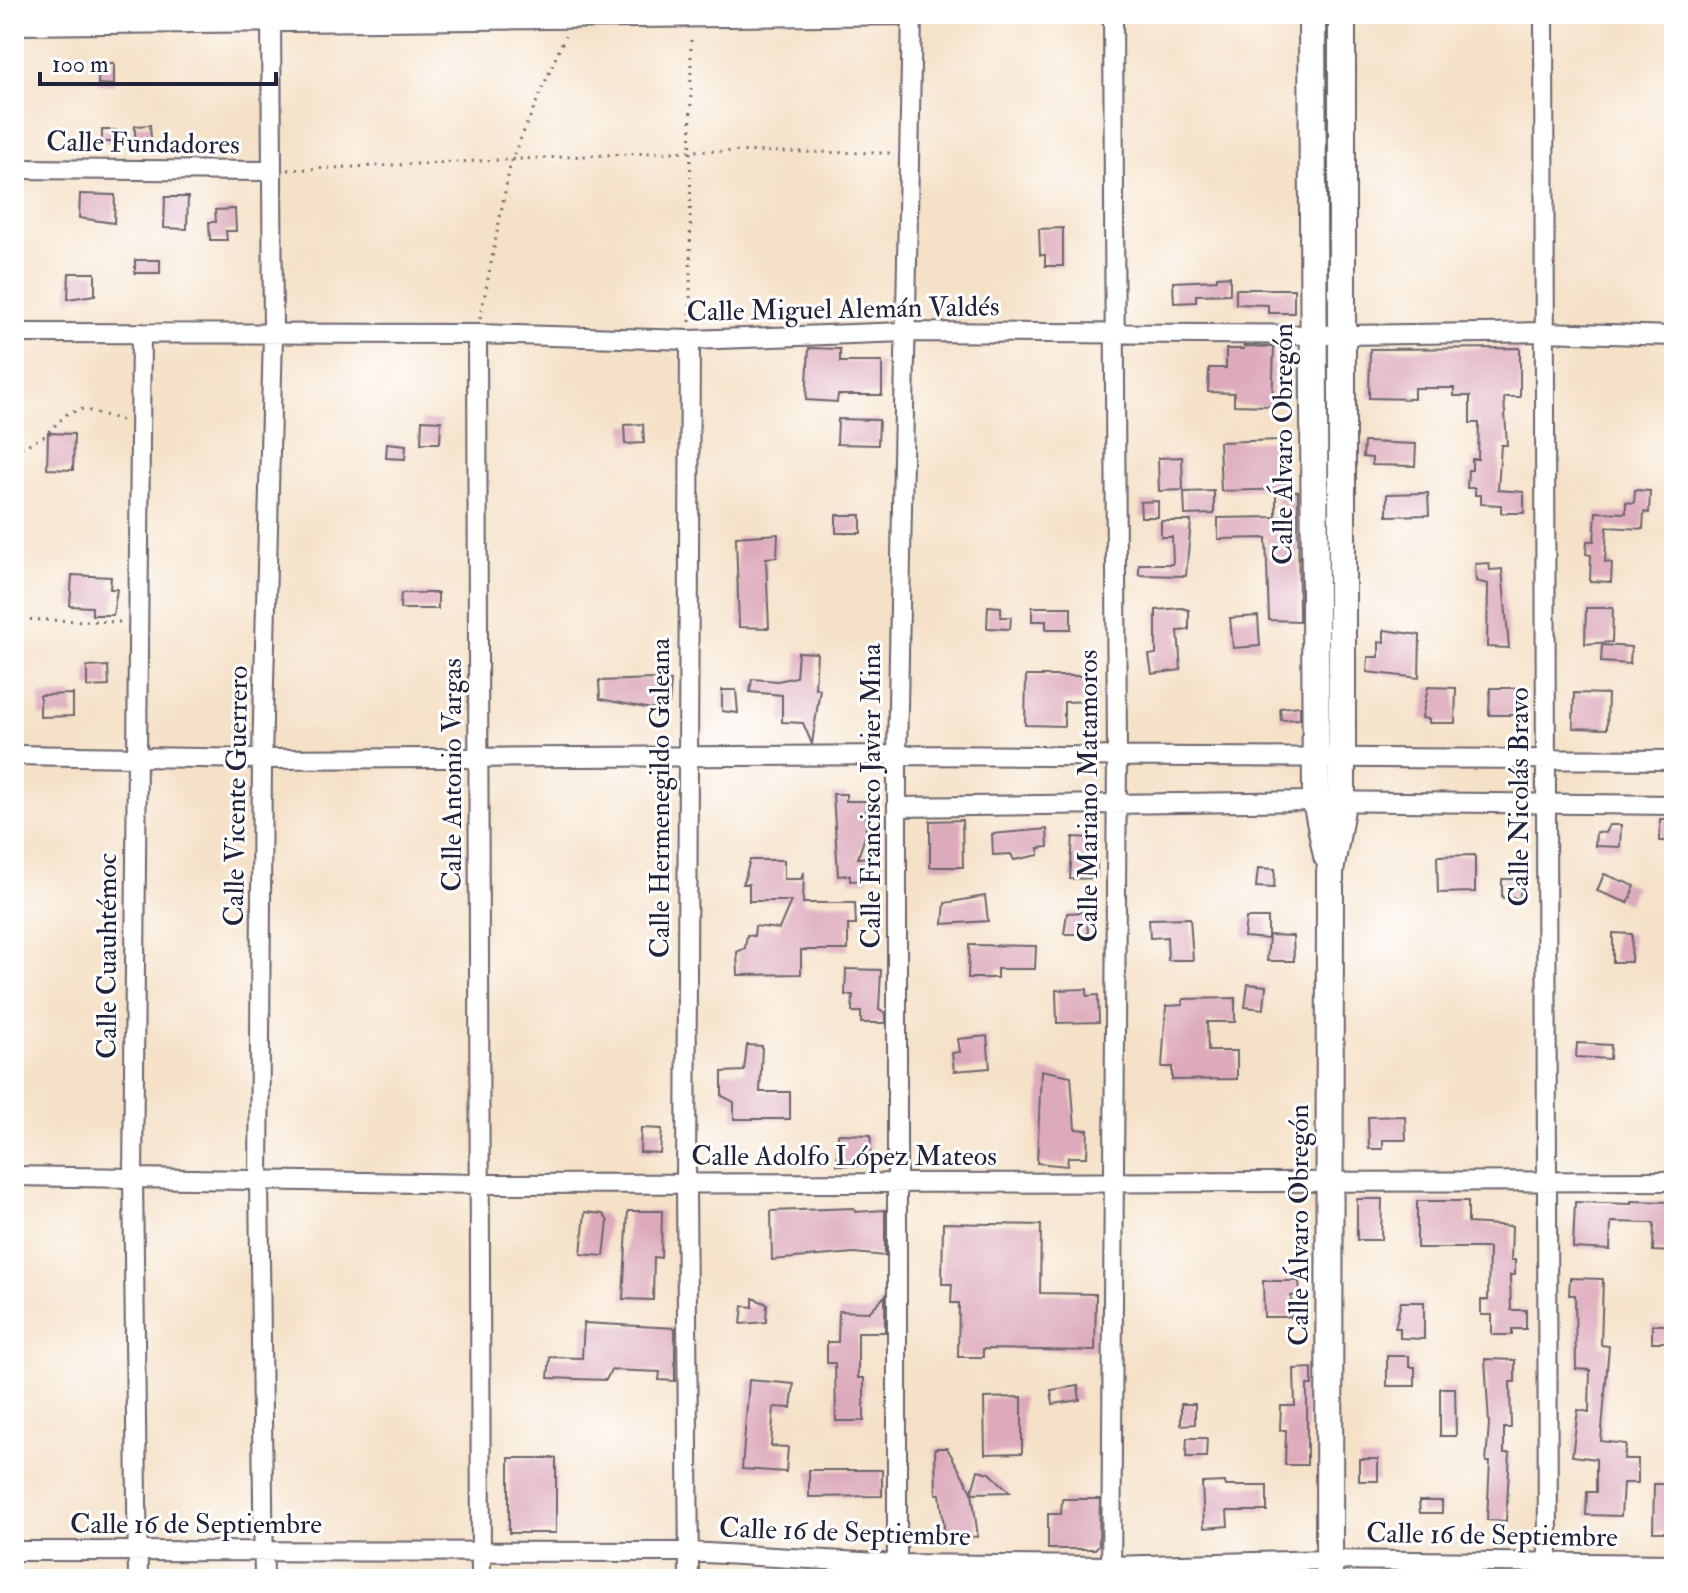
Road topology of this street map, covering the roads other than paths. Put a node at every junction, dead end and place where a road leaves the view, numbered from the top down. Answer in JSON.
{"nodes":[{"id":1,"x":912,"y":14,"type":"edge"},
{"id":2,"x":1113,"y":14,"type":"edge"},
{"id":3,"x":1312,"y":14,"type":"edge"},
{"id":4,"x":1342,"y":14,"type":"edge"},
{"id":5,"x":1544,"y":14,"type":"edge"},
{"id":6,"x":573,"y":16,"type":"edge"},
{"id":7,"x":271,"y":18,"type":"edge"},
{"id":8,"x":14,"y":25,"type":"edge"},
{"id":9,"x":14,"y":169,"type":"edge"},
{"id":10,"x":271,"y":171,"type":"junction"},
{"id":11,"x":904,"y":332,"type":"junction"},
{"id":12,"x":1115,"y":332,"type":"junction"},
{"id":13,"x":1544,"y":332,"type":"junction"},
{"id":14,"x":14,"y":333,"type":"edge"},
{"id":15,"x":141,"y":333,"type":"junction"},
{"id":16,"x":477,"y":334,"type":"junction"},
{"id":17,"x":1313,"y":334,"type":"junction"},
{"id":18,"x":273,"y":335,"type":"junction"},
{"id":19,"x":1342,"y":335,"type":"junction"},
{"id":20,"x":1674,"y":336,"type":"edge"},
{"id":21,"x":690,"y":340,"type":"junction"},
{"id":22,"x":14,"y":755,"type":"edge"},
{"id":23,"x":897,"y":755,"type":"junction"},
{"id":24,"x":1117,"y":755,"type":"junction"},
{"id":25,"x":134,"y":756,"type":"junction"},
{"id":26,"x":1329,"y":756,"type":"junction"},
{"id":27,"x":478,"y":758,"type":"junction"},
{"id":28,"x":686,"y":758,"type":"junction"},
{"id":29,"x":262,"y":759,"type":"junction"},
{"id":30,"x":1546,"y":759,"type":"junction"},
{"id":31,"x":1674,"y":760,"type":"edge"},
{"id":32,"x":1115,"y":802,"type":"junction"},
{"id":33,"x":1329,"y":802,"type":"junction"},
{"id":34,"x":1546,"y":804,"type":"junction"},
{"id":35,"x":1674,"y":805,"type":"edge"},
{"id":36,"x":897,"y":807,"type":"junction"},
{"id":37,"x":14,"y":1176,"type":"edge"},
{"id":38,"x":133,"y":1178,"type":"junction"},
{"id":39,"x":259,"y":1180,"type":"junction"},
{"id":40,"x":1674,"y":1181,"type":"edge"},
{"id":41,"x":897,"y":1183,"type":"junction"},
{"id":42,"x":1114,"y":1183,"type":"junction"},
{"id":43,"x":1330,"y":1183,"type":"junction"},
{"id":44,"x":480,"y":1184,"type":"junction"},
{"id":45,"x":686,"y":1184,"type":"junction"},
{"id":46,"x":1547,"y":1184,"type":"junction"},
{"id":47,"x":14,"y":1551,"type":"edge"},
{"id":48,"x":138,"y":1551,"type":"junction"},
{"id":49,"x":264,"y":1551,"type":"junction"},
{"id":50,"x":481,"y":1552,"type":"junction"},
{"id":51,"x":689,"y":1552,"type":"junction"},
{"id":52,"x":1674,"y":1564,"type":"edge"},
{"id":53,"x":1329,"y":1570,"type":"edge"},
{"id":54,"x":896,"y":1571,"type":"edge"},
{"id":55,"x":1548,"y":1571,"type":"edge"},
{"id":56,"x":1111,"y":1572,"type":"edge"},
{"id":57,"x":138,"y":1579,"type":"edge"},
{"id":58,"x":264,"y":1579,"type":"edge"},
{"id":59,"x":481,"y":1579,"type":"edge"},
{"id":60,"x":689,"y":1579,"type":"edge"}],
"edges":[{"from":1,"to":6,"type":"street"},
{"from":1,"to":11,"type":"street","name":"Calle Francisco Javier Mina"},
{"from":2,"to":12,"type":"street","name":"Calle Mariano Matamoros"},
{"from":3,"to":17,"type":"street","name":"Calle Álvaro Obregón"},
{"from":4,"to":19,"type":"street","name":"Calle Álvaro Obregón"},
{"from":5,"to":13,"type":"street","name":"Calle Nicolás Bravo"},
{"from":6,"to":7,"type":"street"},
{"from":7,"to":8,"type":"street"},
{"from":7,"to":10,"type":"street","name":"Calle Vicente Guerrero"},
{"from":9,"to":10,"type":"street","name":"Calle Fundadores"},
{"from":10,"to":18,"type":"street","name":"Calle Vicente Guerrero"},
{"from":11,"to":12,"type":"street","name":"Calle Miguel Alemán Valdés"},
{"from":11,"to":21,"type":"street","name":"Calle Miguel Alemán Valdés"},
{"from":11,"to":23,"type":"street","name":"Calle Francisco Javier Mina"},
{"from":12,"to":17,"type":"street","name":"Calle Miguel Alemán Valdés"},
{"from":12,"to":24,"type":"street","name":"Calle Mariano Matamoros"},
{"from":13,"to":19,"type":"street","name":"Calle Miguel Alemán Valdés"},
{"from":13,"to":20,"type":"street","name":"Calle Miguel Alemán Valdés"},
{"from":13,"to":30,"type":"street","name":"Calle Nicolás Bravo"},
{"from":14,"to":15,"type":"street","name":"Calle Miguel Alemán Valdés"},
{"from":15,"to":18,"type":"street","name":"Calle Miguel Alemán Valdés"},
{"from":15,"to":25,"type":"street","name":"Calle Cuauhtémoc"},
{"from":16,"to":18,"type":"street","name":"Calle Miguel Alemán Valdés"},
{"from":16,"to":21,"type":"street","name":"Calle Miguel Alemán Valdés"},
{"from":16,"to":27,"type":"street","name":"Calle Antonio Vargas"},
{"from":17,"to":19,"type":"street","name":"Calle Miguel Alemán Valdés"},
{"from":17,"to":26,"type":"street","name":"Calle Álvaro Obregón"},
{"from":18,"to":29,"type":"street","name":"Calle Vicente Guerrero"},
{"from":19,"to":26,"type":"street","name":"Calle Álvaro Obregón"},
{"from":21,"to":28,"type":"street","name":"Calle Hermenegildo Galeana"},
{"from":22,"to":25,"type":"street"},
{"from":23,"to":24,"type":"street"},
{"from":23,"to":28,"type":"street"},
{"from":23,"to":36,"type":"street","name":"Calle Francisco Javier Mina"},
{"from":24,"to":26,"type":"street"},
{"from":24,"to":32,"type":"street","name":"Calle Mariano Matamoros"},
{"from":25,"to":29,"type":"street"},
{"from":25,"to":38,"type":"street","name":"Calle Cuauhtémoc"},
{"from":26,"to":30,"type":"street"},
{"from":26,"to":33,"type":"street","name":"Calle Álvaro Obregón"},
{"from":27,"to":28,"type":"street"},
{"from":27,"to":29,"type":"street"},
{"from":27,"to":44,"type":"street","name":"Calle Antonio Vargas"},
{"from":28,"to":45,"type":"street","name":"Calle Hermenegildo Galeana"},
{"from":29,"to":39,"type":"street","name":"Calle Vicente Guerrero"},
{"from":30,"to":31,"type":"street"},
{"from":30,"to":34,"type":"street","name":"Calle Nicolás Bravo"},
{"from":32,"to":33,"type":"street"},
{"from":32,"to":36,"type":"street"},
{"from":32,"to":42,"type":"street","name":"Calle Mariano Matamoros"},
{"from":33,"to":34,"type":"street"},
{"from":33,"to":43,"type":"street","name":"Calle Álvaro Obregón"},
{"from":34,"to":35,"type":"street"},
{"from":34,"to":46,"type":"street","name":"Calle Nicolás Bravo"},
{"from":36,"to":41,"type":"street","name":"Calle Francisco Javier Mina"},
{"from":37,"to":38,"type":"street","name":"Calle Adolfo López Mateos"},
{"from":38,"to":39,"type":"street","name":"Calle Adolfo López Mateos"},
{"from":38,"to":48,"type":"street","name":"Calle Cuauhtémoc"},
{"from":39,"to":44,"type":"street","name":"Calle Adolfo López Mateos"},
{"from":39,"to":49,"type":"street","name":"Calle Vicente Guerrero"},
{"from":40,"to":46,"type":"street","name":"Calle Adolfo López Mateos"},
{"from":41,"to":42,"type":"street","name":"Calle Adolfo López Mateos"},
{"from":41,"to":45,"type":"street","name":"Calle Adolfo López Mateos"},
{"from":41,"to":54,"type":"street","name":"Calle Francisco Javier Mina"},
{"from":42,"to":43,"type":"street","name":"Calle Adolfo López Mateos"},
{"from":42,"to":56,"type":"street","name":"Calle Mariano Matamoros"},
{"from":43,"to":46,"type":"street","name":"Calle Adolfo López Mateos"},
{"from":43,"to":53,"type":"street","name":"Calle Álvaro Obregón"},
{"from":44,"to":45,"type":"street","name":"Calle Adolfo López Mateos"},
{"from":44,"to":50,"type":"street","name":"Calle Antonio Vargas"},
{"from":45,"to":51,"type":"street","name":"Calle Hermenegildo Galeana"},
{"from":46,"to":55,"type":"street","name":"Calle Nicolás Bravo"},
{"from":47,"to":48,"type":"street","name":"Calle 16 de Septiembre"},
{"from":48,"to":49,"type":"street","name":"Calle 16 de Septiembre"},
{"from":48,"to":57,"type":"street","name":"Calle Cuauhtémoc"},
{"from":49,"to":50,"type":"street","name":"Calle 16 de Septiembre"},
{"from":49,"to":58,"type":"street","name":"Calle Vicente Guerrero"},
{"from":50,"to":51,"type":"street","name":"Calle 16 de Septiembre"},
{"from":50,"to":59,"type":"street","name":"Calle Antonio Vargas"},
{"from":51,"to":54,"type":"street","name":"Calle 16 de Septiembre"},
{"from":51,"to":60,"type":"street","name":"Calle Hermenegildo Galeana"},
{"from":52,"to":55,"type":"street","name":"Calle 16 de Septiembre"},
{"from":53,"to":55,"type":"street","name":"Calle 16 de Septiembre"},
{"from":53,"to":56,"type":"street","name":"Calle 16 de Septiembre"},
{"from":54,"to":56,"type":"street","name":"Calle 16 de Septiembre"}]}
